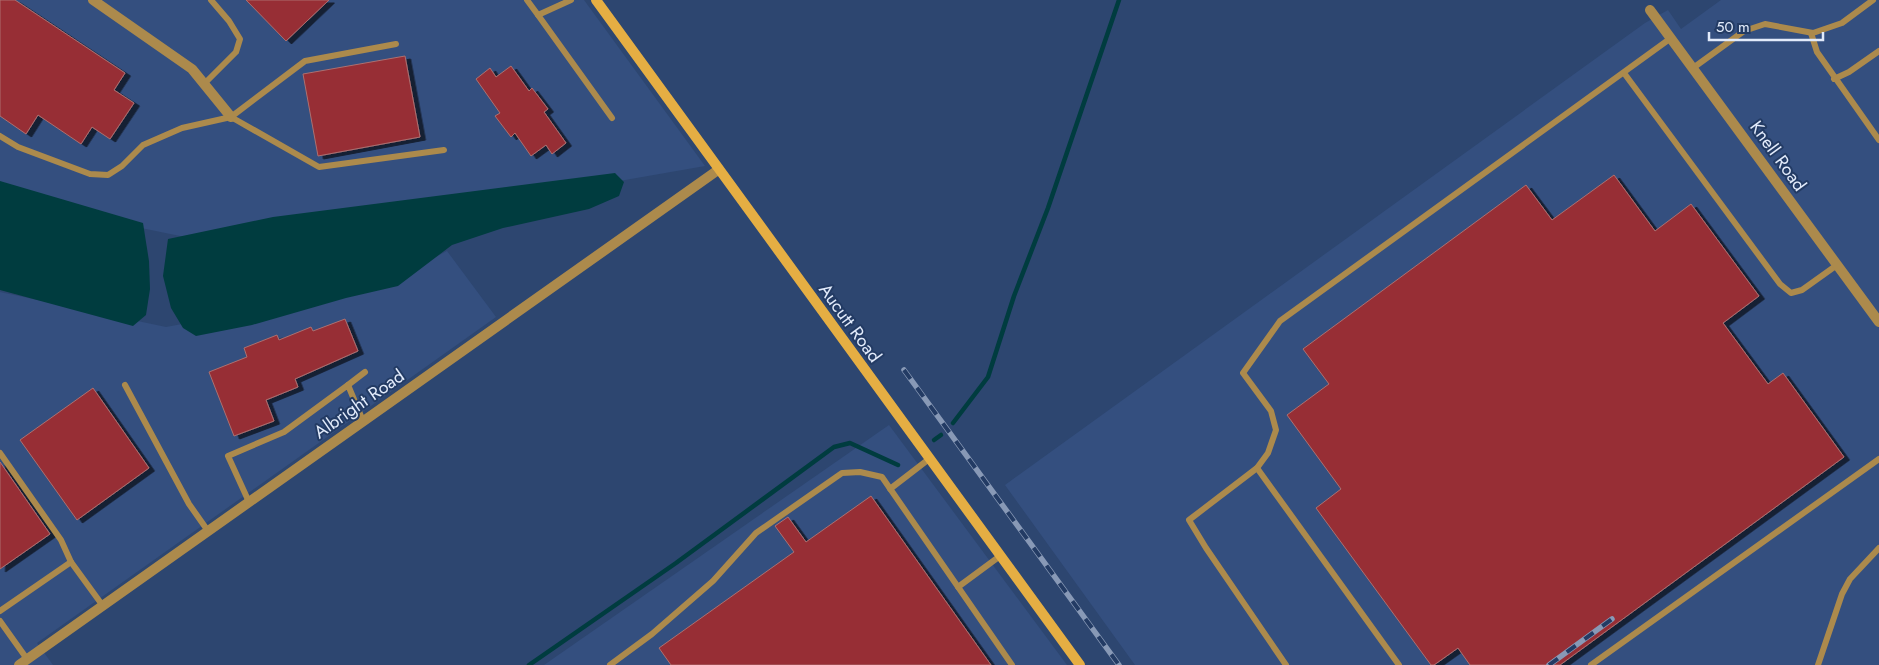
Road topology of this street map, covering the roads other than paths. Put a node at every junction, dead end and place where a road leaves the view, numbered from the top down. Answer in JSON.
{"nodes":[{"id":1,"x":93,"y":0,"type":"edge"},
{"id":2,"x":211,"y":0,"type":"edge"},
{"id":3,"x":527,"y":0,"type":"edge"},
{"id":4,"x":571,"y":0,"type":"edge"},
{"id":5,"x":596,"y":0,"type":"edge"},
{"id":6,"x":1873,"y":0,"type":"edge"},
{"id":7,"x":1650,"y":10,"type":"dead end"},
{"id":8,"x":538,"y":15,"type":"junction"},
{"id":9,"x":1811,"y":33,"type":"junction"},
{"id":10,"x":1671,"y":38,"type":"junction"},
{"id":11,"x":396,"y":44,"type":"dead end"},
{"id":12,"x":1879,"y":51,"type":"edge"},
{"id":13,"x":1692,"y":68,"type":"junction"},
{"id":14,"x":1624,"y":73,"type":"junction"},
{"id":15,"x":1834,"y":79,"type":"junction"},
{"id":16,"x":204,"y":84,"type":"junction"},
{"id":17,"x":231,"y":117,"type":"junction"},
{"id":18,"x":612,"y":118,"type":"dead end"},
{"id":19,"x":0,"y":136,"type":"edge"},
{"id":20,"x":1879,"y":140,"type":"edge"},
{"id":21,"x":444,"y":150,"type":"dead end"},
{"id":22,"x":718,"y":170,"type":"junction"},
{"id":23,"x":1837,"y":264,"type":"junction"},
{"id":24,"x":1879,"y":322,"type":"edge"},
{"id":25,"x":365,"y":372,"type":"dead end"},
{"id":26,"x":125,"y":385,"type":"dead end"},
{"id":27,"x":348,"y":385,"type":"junction"},
{"id":28,"x":363,"y":421,"type":"junction"},
{"id":29,"x":0,"y":453,"type":"edge"},
{"id":30,"x":929,"y":459,"type":"junction"},
{"id":31,"x":1879,"y":459,"type":"edge"},
{"id":32,"x":1257,"y":468,"type":"junction"},
{"id":33,"x":890,"y":489,"type":"junction"},
{"id":34,"x":249,"y":502,"type":"junction"},
{"id":35,"x":208,"y":531,"type":"junction"},
{"id":36,"x":1879,"y":548,"type":"edge"},
{"id":37,"x":1000,"y":556,"type":"junction"},
{"id":38,"x":71,"y":562,"type":"junction"},
{"id":39,"x":958,"y":587,"type":"junction"},
{"id":40,"x":103,"y":606,"type":"junction"},
{"id":41,"x":0,"y":612,"type":"edge"},
{"id":42,"x":0,"y":621,"type":"edge"},
{"id":43,"x":23,"y":662,"type":"edge"},
{"id":44,"x":610,"y":665,"type":"edge"},
{"id":45,"x":1012,"y":665,"type":"edge"},
{"id":46,"x":1080,"y":665,"type":"edge"},
{"id":47,"x":1286,"y":665,"type":"edge"},
{"id":48,"x":1399,"y":665,"type":"edge"},
{"id":49,"x":1591,"y":665,"type":"edge"},
{"id":50,"x":1818,"y":665,"type":"edge"}],
"edges":[{"from":1,"to":16,"type":"street"},
{"from":2,"to":16,"type":"lane"},
{"from":3,"to":8,"type":"lane"},
{"from":4,"to":8,"type":"lane"},
{"from":5,"to":22,"type":"street","name":"Aucutt Road"},
{"from":6,"to":9,"type":"lane"},
{"from":7,"to":10,"type":"street","name":"Knell Road"},
{"from":8,"to":18,"type":"lane"},
{"from":9,"to":13,"type":"lane"},
{"from":9,"to":15,"type":"lane"},
{"from":10,"to":13,"type":"street","name":"Knell Road"},
{"from":10,"to":14,"type":"lane"},
{"from":11,"to":17,"type":"lane"},
{"from":12,"to":15,"type":"lane"},
{"from":13,"to":23,"type":"street","name":"Knell Road"},
{"from":14,"to":23,"type":"lane"},
{"from":14,"to":32,"type":"lane"},
{"from":15,"to":20,"type":"lane"},
{"from":16,"to":17,"type":"street"},
{"from":17,"to":19,"type":"lane"},
{"from":17,"to":21,"type":"lane"},
{"from":22,"to":28,"type":"street","name":"Albright Road"},
{"from":22,"to":30,"type":"street","name":"Aucutt Road"},
{"from":23,"to":24,"type":"street","name":"Knell Road"},
{"from":25,"to":27,"type":"lane"},
{"from":26,"to":35,"type":"lane"},
{"from":27,"to":28,"type":"lane"},
{"from":27,"to":34,"type":"lane"},
{"from":28,"to":34,"type":"street","name":"Albright Road"},
{"from":29,"to":38,"type":"lane"},
{"from":30,"to":33,"type":"lane"},
{"from":30,"to":37,"type":"street","name":"Aucutt Road"},
{"from":31,"to":49,"type":"lane"},
{"from":32,"to":47,"type":"lane"},
{"from":32,"to":48,"type":"lane"},
{"from":33,"to":39,"type":"lane"},
{"from":33,"to":44,"type":"lane"},
{"from":34,"to":35,"type":"street","name":"Albright Road"},
{"from":35,"to":40,"type":"street","name":"Albright Road"},
{"from":36,"to":50,"type":"lane"},
{"from":37,"to":39,"type":"lane"},
{"from":37,"to":46,"type":"street","name":"Aucutt Road"},
{"from":38,"to":40,"type":"lane"},
{"from":38,"to":41,"type":"lane"},
{"from":39,"to":45,"type":"lane"},
{"from":40,"to":43,"type":"street","name":"Albright Road"},
{"from":42,"to":43,"type":"lane"}]}
